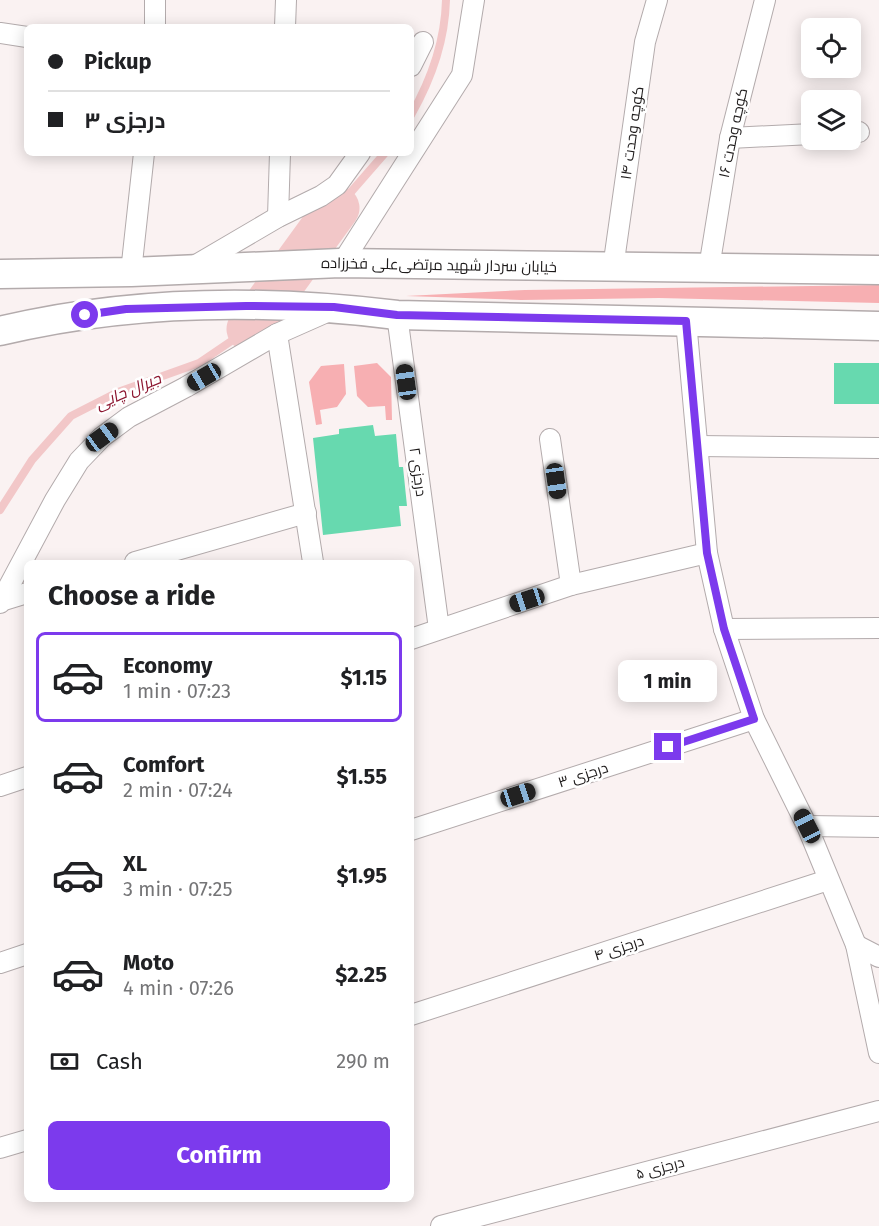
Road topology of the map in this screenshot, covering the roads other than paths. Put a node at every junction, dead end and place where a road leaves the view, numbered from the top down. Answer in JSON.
{"nodes":[{"id":1,"x":155,"y":0,"type":"edge"},
{"id":2,"x":286,"y":0,"type":"edge"},
{"id":3,"x":474,"y":0,"type":"edge"},
{"id":4,"x":657,"y":0,"type":"edge"},
{"id":5,"x":765,"y":0,"type":"edge"},
{"id":6,"x":155,"y":24,"type":"edge"},
{"id":7,"x":285,"y":24,"type":"edge"},
{"id":8,"x":0,"y":33,"type":"edge"},
{"id":9,"x":24,"y":37,"type":"edge"},
{"id":10,"x":423,"y":42,"type":"dead end"},
{"id":11,"x":414,"y":60,"type":"edge"},
{"id":12,"x":801,"y":135,"type":"edge"},
{"id":13,"x":730,"y":138,"type":"junction"},
{"id":14,"x":414,"y":150,"type":"edge"},
{"id":15,"x":144,"y":156,"type":"edge"},
{"id":16,"x":280,"y":156,"type":"edge"},
{"id":17,"x":358,"y":156,"type":"edge"},
{"id":18,"x":410,"y":156,"type":"edge"},
{"id":19,"x":278,"y":217,"type":"junction"},
{"id":20,"x":341,"y":263,"type":"junction"},
{"id":21,"x":197,"y":268,"type":"junction"},
{"id":22,"x":613,"y":268,"type":"junction"},
{"id":23,"x":709,"y":268,"type":"junction"},
{"id":24,"x":879,"y":270,"type":"edge"},
{"id":25,"x":131,"y":272,"type":"junction"},
{"id":26,"x":0,"y":274,"type":"edge"},
{"id":27,"x":336,"y":307,"type":"junction"},
{"id":28,"x":397,"y":315,"type":"junction"},
{"id":29,"x":686,"y":321,"type":"junction"},
{"id":30,"x":879,"y":326,"type":"edge"},
{"id":31,"x":0,"y":331,"type":"edge"},
{"id":32,"x":277,"y":334,"type":"junction"},
{"id":33,"x":550,"y":439,"type":"dead end"},
{"id":34,"x":698,"y":446,"type":"junction"},
{"id":35,"x":879,"y":448,"type":"edge"},
{"id":36,"x":306,"y":513,"type":"junction"},
{"id":37,"x":707,"y":553,"type":"junction"},
{"id":38,"x":142,"y":560,"type":"edge"},
{"id":39,"x":313,"y":560,"type":"edge"},
{"id":40,"x":571,"y":585,"type":"junction"},
{"id":41,"x":24,"y":594,"type":"edge"},
{"id":42,"x":1,"y":602,"type":"edge"},
{"id":43,"x":879,"y":628,"type":"edge"},
{"id":44,"x":439,"y":629,"type":"junction"},
{"id":45,"x":724,"y":629,"type":"junction"},
{"id":46,"x":414,"y":638,"type":"edge"},
{"id":47,"x":754,"y":719,"type":"junction"},
{"id":48,"x":24,"y":778,"type":"edge"},
{"id":49,"x":0,"y":786,"type":"edge"},
{"id":50,"x":807,"y":826,"type":"junction"},
{"id":51,"x":879,"y":827,"type":"edge"},
{"id":52,"x":414,"y":829,"type":"edge"},
{"id":53,"x":828,"y":880,"type":"junction"},
{"id":54,"x":856,"y":945,"type":"junction"},
{"id":55,"x":24,"y":955,"type":"edge"},
{"id":56,"x":879,"y":957,"type":"edge"},
{"id":57,"x":0,"y":963,"type":"edge"},
{"id":58,"x":414,"y":1014,"type":"edge"},
{"id":59,"x":879,"y":1053,"type":"edge"},
{"id":60,"x":879,"y":1111,"type":"edge"},
{"id":61,"x":24,"y":1141,"type":"edge"},
{"id":62,"x":0,"y":1148,"type":"edge"},
{"id":63,"x":441,"y":1226,"type":"edge"}],
"edges":[{"from":1,"to":6,"type":"street"},
{"from":2,"to":7,"type":"street"},
{"from":3,"to":14,"type":"street"},
{"from":4,"to":22,"type":"street","name":"کوچه وحدت ۱۴"},
{"from":5,"to":13,"type":"street","name":"کوچه وحدت ۱۶"},
{"from":8,"to":9,"type":"street"},
{"from":10,"to":11,"type":"street"},
{"from":12,"to":13,"type":"street"},
{"from":13,"to":23,"type":"street","name":"کوچه وحدت ۱۶"},
{"from":15,"to":25,"type":"street"},
{"from":16,"to":19,"type":"street"},
{"from":17,"to":19,"type":"street"},
{"from":18,"to":20,"type":"street"},
{"from":19,"to":21,"type":"street"},
{"from":20,"to":21,"type":"main road","name":"خیابان سردار شهید مرتضی‌علی فخرزاده"},
{"from":20,"to":22,"type":"main road","name":"خیابان سردار شهید مرتضی‌علی فخرزاده"},
{"from":21,"to":25,"type":"main road","name":"خیابان سردار شهید مرتضی‌علی فخرزاده"},
{"from":22,"to":23,"type":"main road","name":"خیابان سردار شهید مرتضی‌علی فخرزاده"},
{"from":23,"to":24,"type":"main road","name":"خیابان سردار شهید مرتضی‌علی فخرزاده"},
{"from":25,"to":26,"type":"main road","name":"خیابان سردار شهید مرتضی‌علی فخرزاده"},
{"from":27,"to":28,"type":"main road"},
{"from":27,"to":31,"type":"main road"},
{"from":27,"to":32,"type":"street"},
{"from":28,"to":29,"type":"main road"},
{"from":28,"to":44,"type":"street","name":"درجزی ۲"},
{"from":29,"to":30,"type":"main road"},
{"from":29,"to":34,"type":"street"},
{"from":32,"to":36,"type":"street"},
{"from":32,"to":42,"type":"street"},
{"from":33,"to":40,"type":"street"},
{"from":34,"to":35,"type":"street"},
{"from":34,"to":37,"type":"street"},
{"from":36,"to":38,"type":"street"},
{"from":36,"to":39,"type":"street"},
{"from":37,"to":40,"type":"street"},
{"from":37,"to":45,"type":"street"},
{"from":40,"to":44,"type":"street"},
{"from":41,"to":42,"type":"street"},
{"from":43,"to":45,"type":"street"},
{"from":44,"to":46,"type":"street"},
{"from":45,"to":47,"type":"street"},
{"from":47,"to":50,"type":"street"},
{"from":47,"to":52,"type":"street","name":"درجزی ۳"},
{"from":48,"to":49,"type":"street"},
{"from":50,"to":51,"type":"street"},
{"from":50,"to":53,"type":"street"},
{"from":53,"to":54,"type":"street"},
{"from":53,"to":58,"type":"street","name":"درجزی ۴"},
{"from":54,"to":56,"type":"street"},
{"from":54,"to":59,"type":"street"},
{"from":55,"to":57,"type":"street"},
{"from":60,"to":63,"type":"street","name":"درجزی ۵"},
{"from":61,"to":62,"type":"street"}]}
